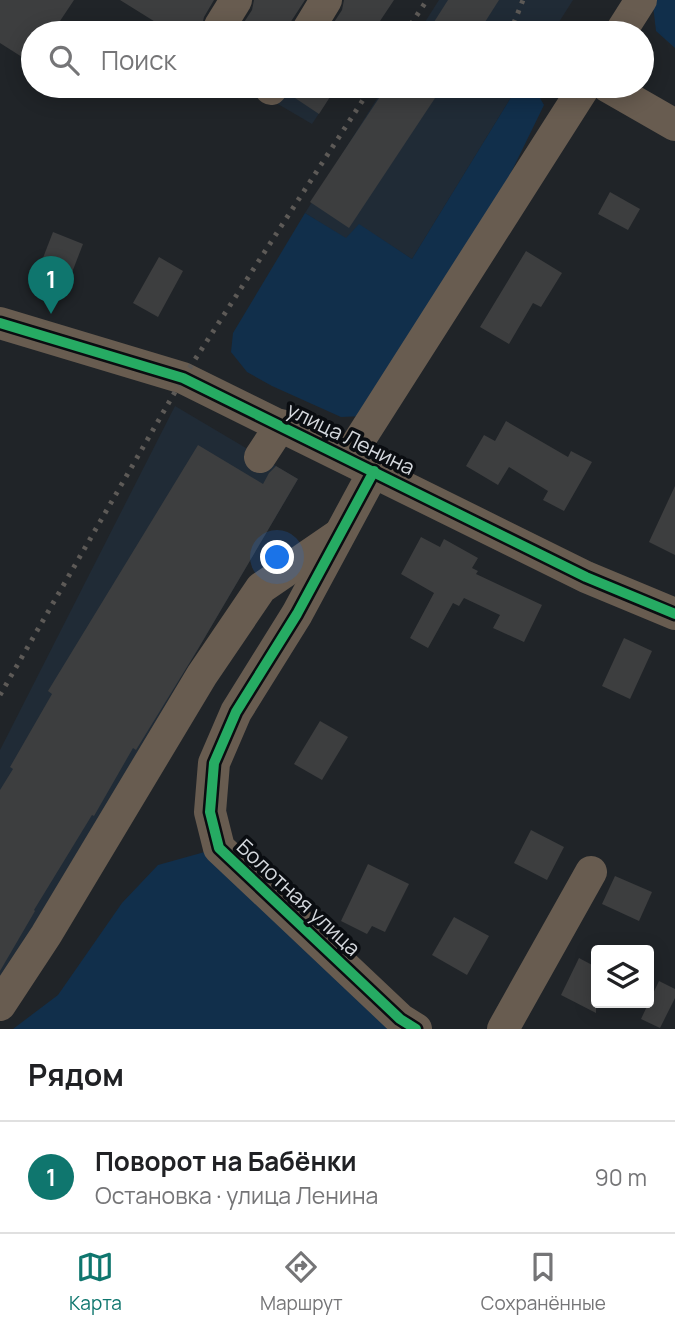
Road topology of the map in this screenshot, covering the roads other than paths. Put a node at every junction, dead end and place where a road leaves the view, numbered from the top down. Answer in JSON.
{"nodes":[{"id":1,"x":326,"y":0,"type":"edge"},
{"id":2,"x":641,"y":0,"type":"edge"},
{"id":3,"x":313,"y":21,"type":"edge"},
{"id":4,"x":628,"y":21,"type":"edge"},
{"id":5,"x":578,"y":98,"type":"edge"},
{"id":6,"x":628,"y":98,"type":"edge"},
{"id":7,"x":675,"y":125,"type":"edge"},
{"id":8,"x":0,"y":323,"type":"edge"},
{"id":9,"x":281,"y":425,"type":"junction"},
{"id":10,"x":260,"y":457,"type":"dead end"},
{"id":11,"x":361,"y":465,"type":"junction"},
{"id":12,"x":341,"y":533,"type":"junction"},
{"id":13,"x":675,"y":614,"type":"edge"},
{"id":14,"x":591,"y":872,"type":"dead end"},
{"id":15,"x":0,"y":1005,"type":"edge"},
{"id":16,"x":416,"y":1029,"type":"edge"},
{"id":17,"x":503,"y":1029,"type":"edge"}],
"edges":[{"from":1,"to":3,"type":"street"},
{"from":2,"to":4,"type":"street"},
{"from":5,"to":11,"type":"street","name":"Болотная улица"},
{"from":6,"to":7,"type":"street"},
{"from":8,"to":9,"type":"street","name":"улица Ленина"},
{"from":9,"to":10,"type":"street"},
{"from":9,"to":11,"type":"street","name":"улица Ленина"},
{"from":11,"to":12,"type":"street","name":"Болотная улица"},
{"from":11,"to":13,"type":"street","name":"улица Ленина"},
{"from":12,"to":15,"type":"street"},
{"from":12,"to":16,"type":"street","name":"Болотная улица"},
{"from":14,"to":17,"type":"street"}]}
